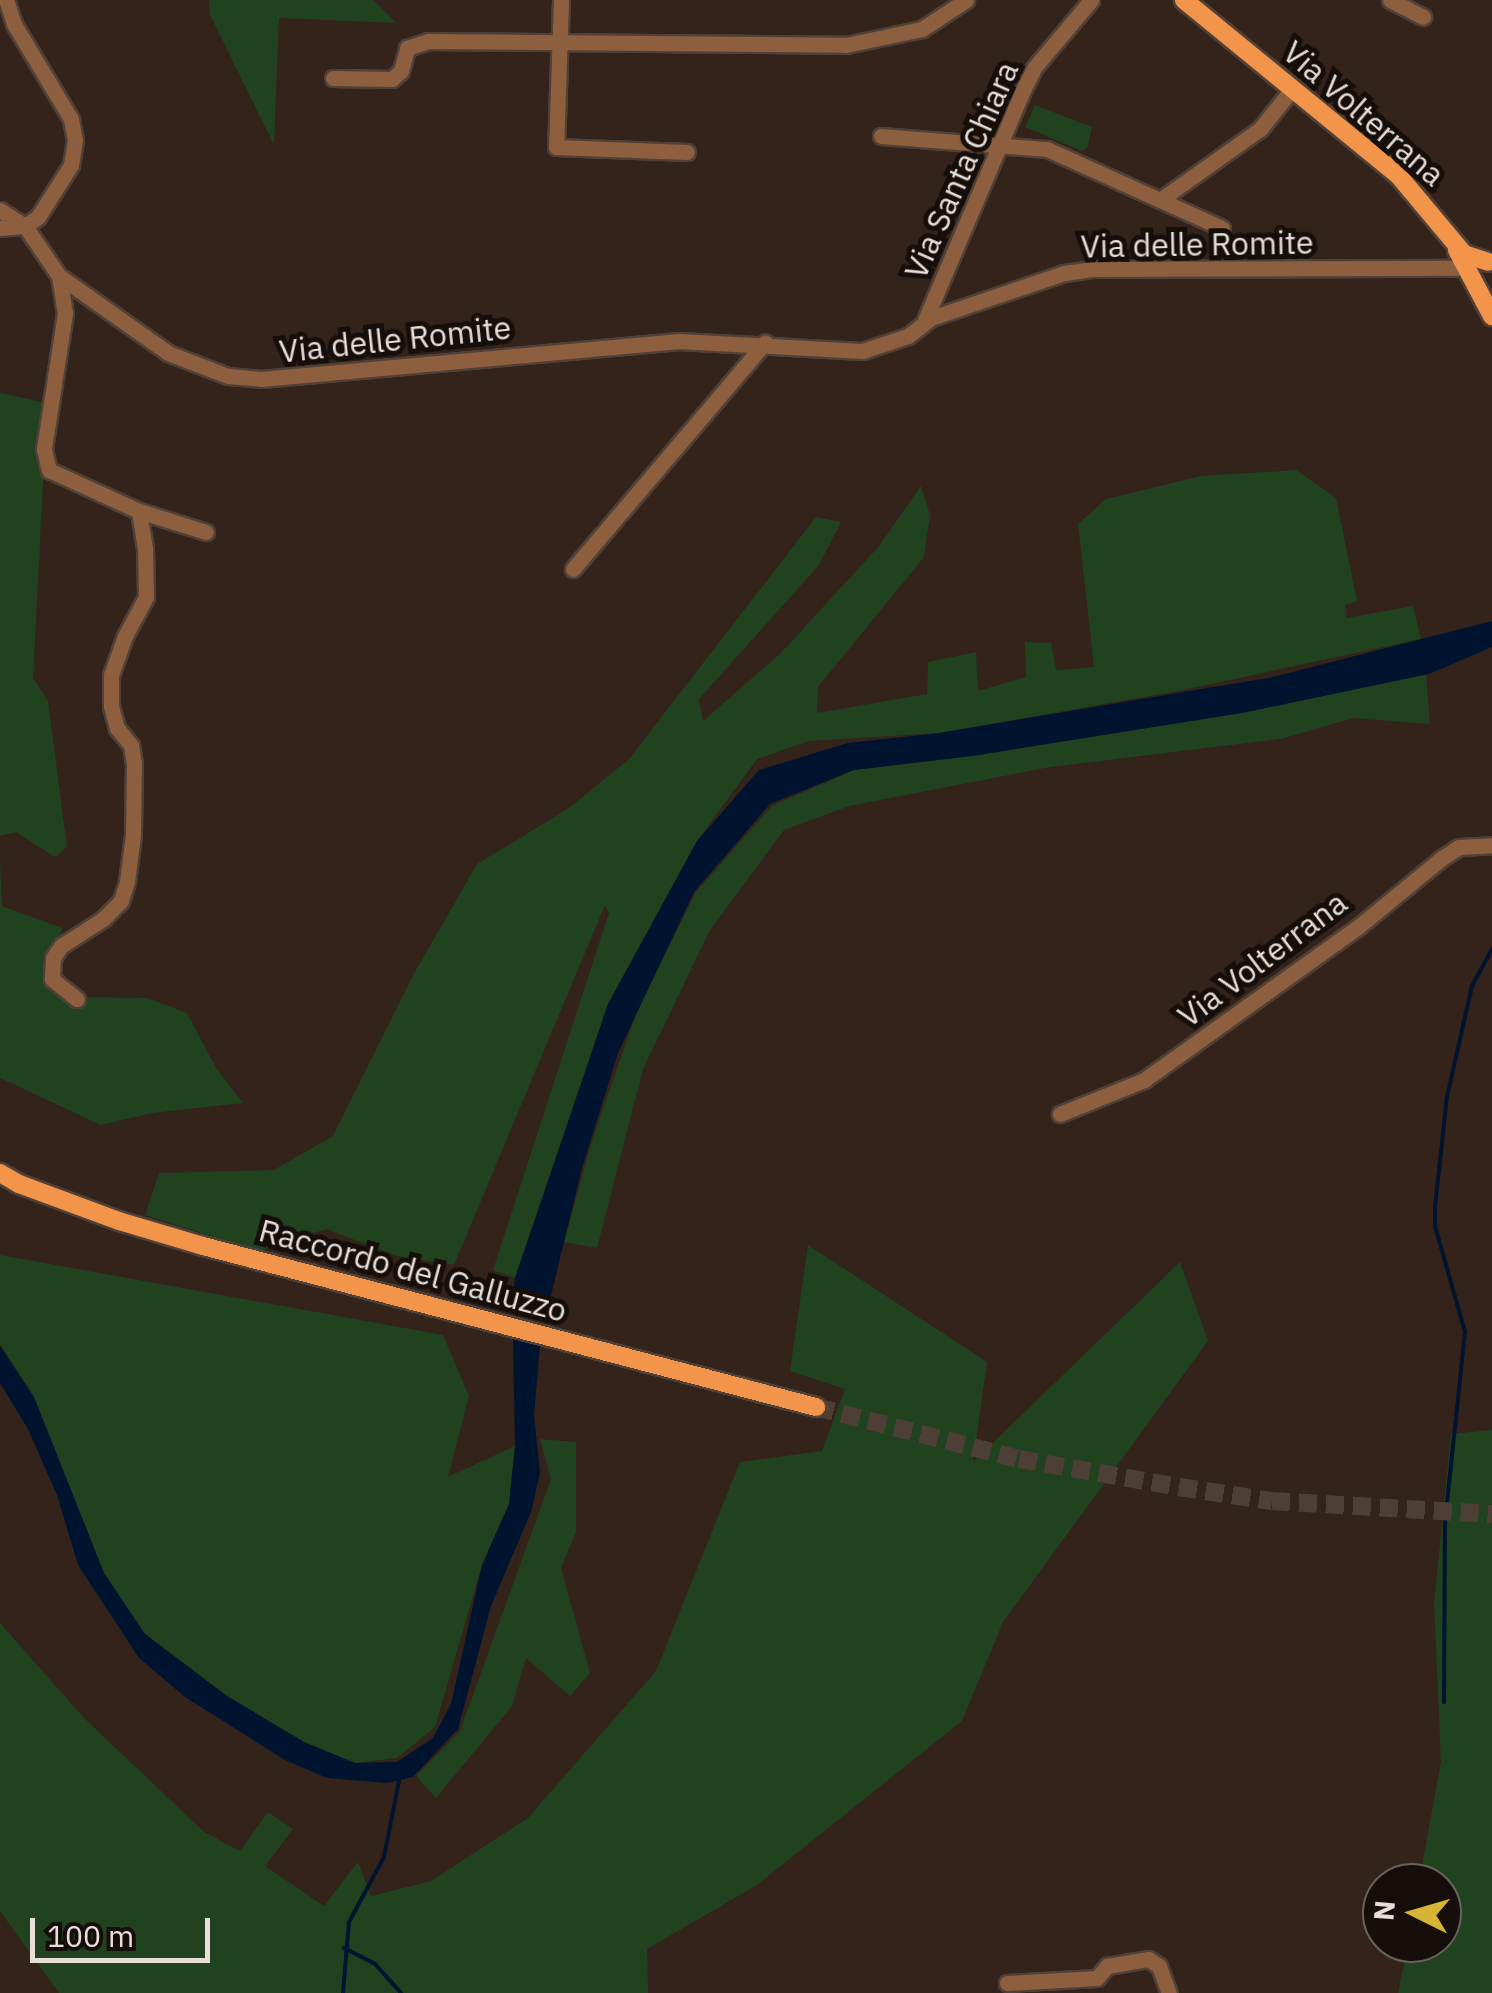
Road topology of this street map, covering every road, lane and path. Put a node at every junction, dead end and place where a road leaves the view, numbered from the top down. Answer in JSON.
{"nodes":[{"id":1,"x":6,"y":0,"type":"edge"},
{"id":2,"x":560,"y":0,"type":"edge"},
{"id":3,"x":966,"y":0,"type":"edge"},
{"id":4,"x":1091,"y":0,"type":"edge"},
{"id":5,"x":1184,"y":0,"type":"edge"},
{"id":6,"x":1390,"y":0,"type":"edge"},
{"id":7,"x":1423,"y":17,"type":"dead end"},
{"id":8,"x":560,"y":43,"type":"junction"},
{"id":9,"x":333,"y":78,"type":"dead end"},
{"id":10,"x":1292,"y":89,"type":"junction"},
{"id":11,"x":882,"y":136,"type":"dead end"},
{"id":12,"x":1000,"y":143,"type":"junction"},
{"id":13,"x":687,"y":152,"type":"dead end"},
{"id":14,"x":1160,"y":200,"type":"junction"},
{"id":15,"x":0,"y":210,"type":"edge"},
{"id":16,"x":24,"y":226,"type":"junction"},
{"id":17,"x":0,"y":228,"type":"edge"},
{"id":18,"x":1222,"y":228,"type":"dead end"},
{"id":19,"x":1481,"y":272,"type":"edge"},
{"id":20,"x":59,"y":276,"type":"junction"},
{"id":21,"x":1492,"y":316,"type":"edge"},
{"id":22,"x":925,"y":320,"type":"junction"},
{"id":23,"x":765,"y":343,"type":"junction"},
{"id":24,"x":139,"y":511,"type":"junction"},
{"id":25,"x":206,"y":532,"type":"dead end"},
{"id":26,"x":573,"y":569,"type":"dead end"},
{"id":27,"x":1492,"y":845,"type":"edge"},
{"id":28,"x":77,"y":999,"type":"dead end"},
{"id":29,"x":1060,"y":1114,"type":"dead end"},
{"id":30,"x":0,"y":1173,"type":"edge"},
{"id":31,"x":816,"y":1407,"type":"tunnel mouth"},
{"id":32,"x":1007,"y":1984,"type":"dead end"},
{"id":33,"x":1168,"y":1993,"type":"edge"}],
"edges":[{"from":1,"to":16,"type":"street"},
{"from":2,"to":8,"type":"street"},
{"from":3,"to":8,"type":"street"},
{"from":4,"to":12,"type":"street","name":"Via Santa Chiara"},
{"from":5,"to":10,"type":"main road","name":"Via Volterrana"},
{"from":6,"to":7,"type":"street"},
{"from":8,"to":9,"type":"street"},
{"from":8,"to":13,"type":"street"},
{"from":10,"to":14,"type":"street"},
{"from":10,"to":19,"type":"main road","name":"Via Volterrana"},
{"from":11,"to":12,"type":"street"},
{"from":12,"to":14,"type":"street"},
{"from":12,"to":22,"type":"street","name":"Via Santa Chiara"},
{"from":14,"to":18,"type":"street"},
{"from":15,"to":16,"type":"street"},
{"from":16,"to":17,"type":"street"},
{"from":16,"to":20,"type":"street","name":"Via delle Romite"},
{"from":19,"to":21,"type":"main road"},
{"from":19,"to":22,"type":"street","name":"Via delle Romite"},
{"from":20,"to":23,"type":"street","name":"Via delle Romite"},
{"from":20,"to":24,"type":"street"},
{"from":22,"to":23,"type":"street","name":"Via delle Romite"},
{"from":23,"to":26,"type":"street"},
{"from":24,"to":25,"type":"street"},
{"from":24,"to":28,"type":"street"},
{"from":27,"to":29,"type":"street","name":"Via Volterrana"},
{"from":30,"to":31,"type":"main road","name":"Raccordo del Galluzzo"},
{"from":32,"to":33,"type":"street"}]}
